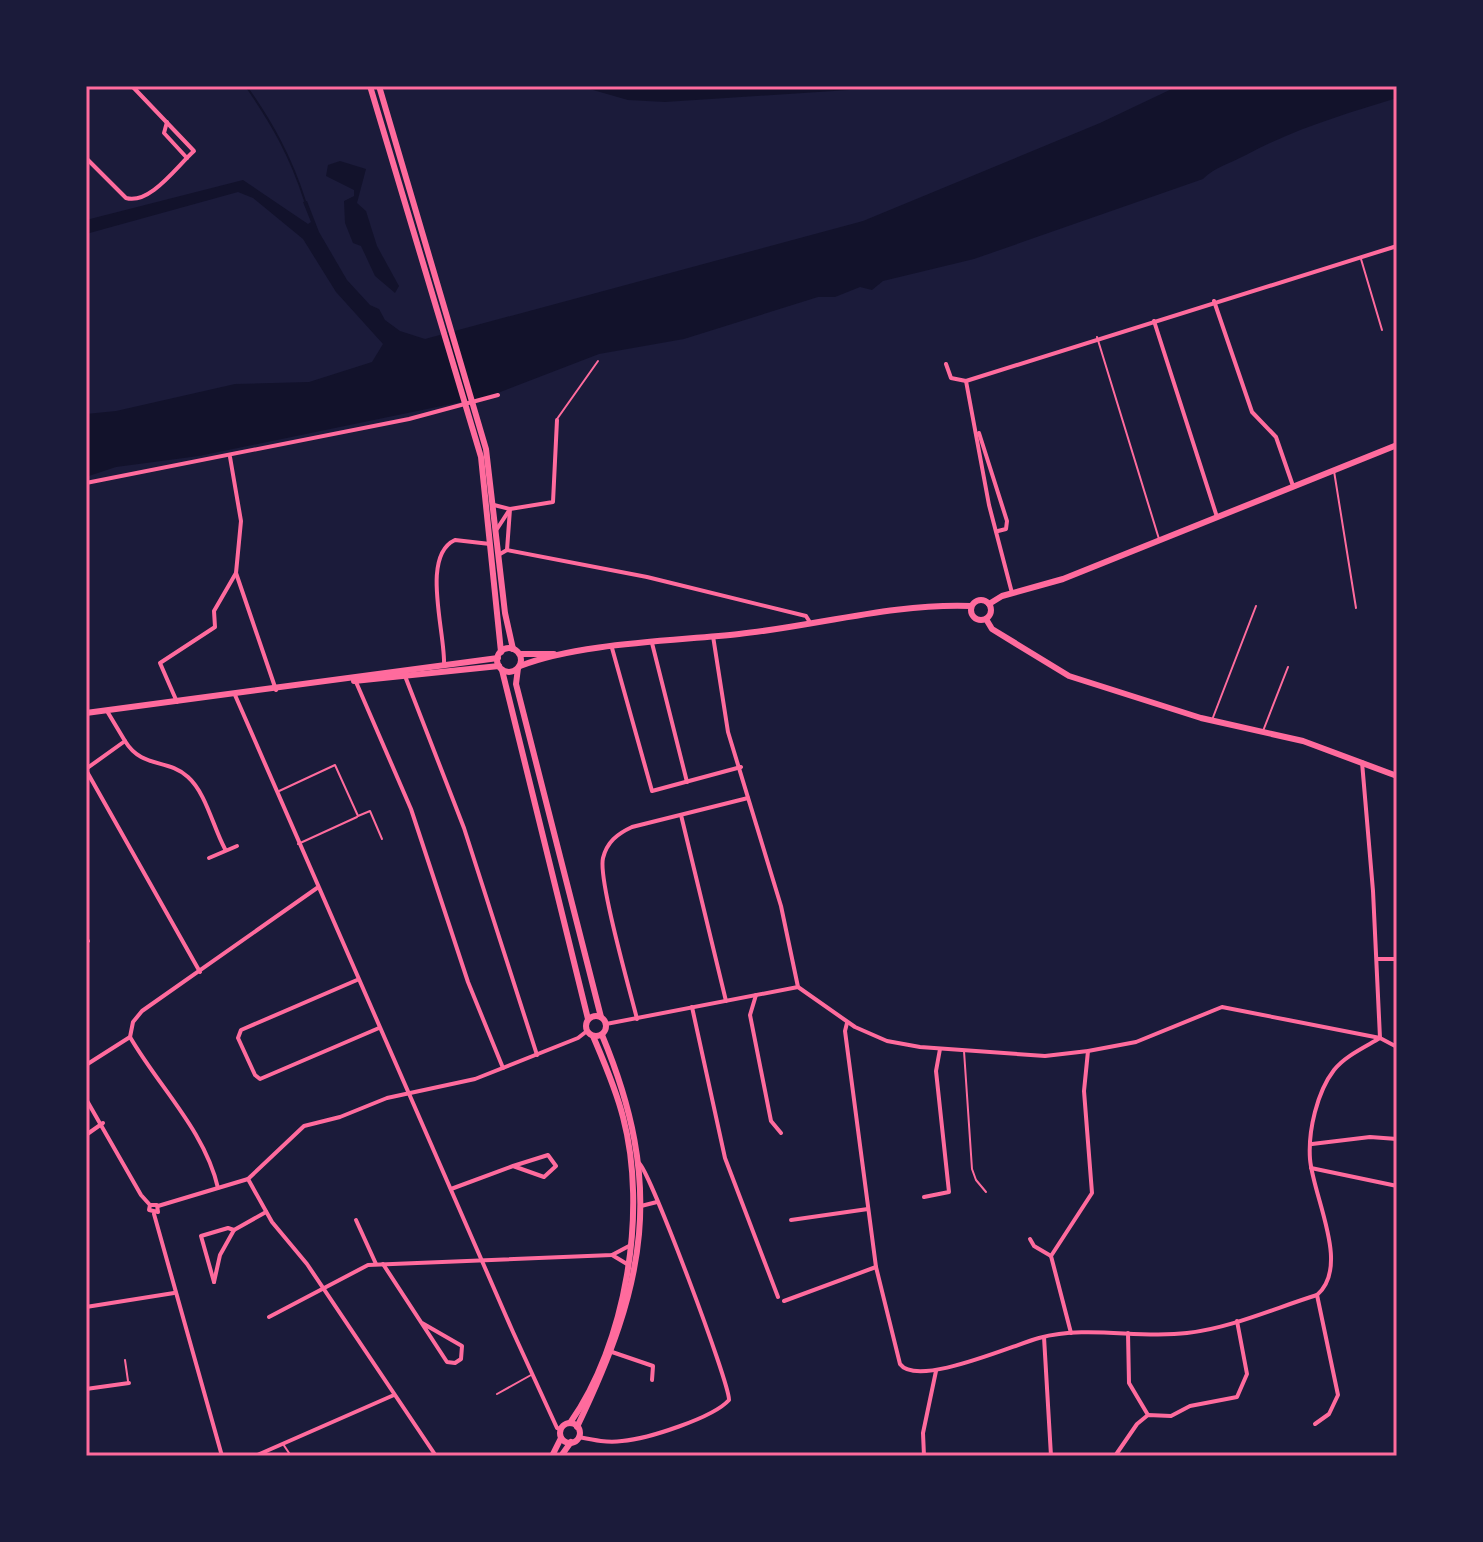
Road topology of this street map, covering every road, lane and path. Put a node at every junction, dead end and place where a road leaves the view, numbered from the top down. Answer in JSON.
{"nodes":[{"id":1,"x":132,"y":86,"type":"edge"},
{"id":2,"x":370,"y":86,"type":"edge"},
{"id":3,"x":379,"y":86,"type":"edge"},
{"id":4,"x":167,"y":122,"type":"junction"},
{"id":5,"x":86,"y":158,"type":"edge"},
{"id":6,"x":187,"y":158,"type":"junction"},
{"id":7,"x":1397,"y":246,"type":"edge"},
{"id":8,"x":1361,"y":257,"type":"junction"},
{"id":9,"x":1214,"y":301,"type":"junction"},
{"id":10,"x":1154,"y":321,"type":"junction"},
{"id":11,"x":1382,"y":330,"type":"dead end"},
{"id":12,"x":1097,"y":337,"type":"junction"},
{"id":13,"x":598,"y":361,"type":"dead end"},
{"id":14,"x":946,"y":364,"type":"dead end"},
{"id":15,"x":966,"y":381,"type":"junction"},
{"id":16,"x":498,"y":395,"type":"dead end"},
{"id":17,"x":474,"y":417,"type":"junction"},
{"id":18,"x":557,"y":420,"type":"joint"},
{"id":19,"x":977,"y":430,"type":"junction"},
{"id":20,"x":1397,"y":445,"type":"edge"},
{"id":21,"x":230,"y":457,"type":"junction"},
{"id":22,"x":1333,"y":470,"type":"junction"},
{"id":23,"x":86,"y":483,"type":"edge"},
{"id":24,"x":1293,"y":486,"type":"junction"},
{"id":25,"x":494,"y":505,"type":"junction"},
{"id":26,"x":510,"y":509,"type":"junction"},
{"id":27,"x":1217,"y":517,"type":"junction"},
{"id":28,"x":497,"y":529,"type":"junction"},
{"id":29,"x":998,"y":531,"type":"junction"},
{"id":30,"x":1159,"y":540,"type":"junction"},
{"id":31,"x":490,"y":544,"type":"junction"},
{"id":32,"x":507,"y":550,"type":"junction"},
{"id":33,"x":500,"y":554,"type":"junction"},
{"id":34,"x":236,"y":573,"type":"junction"},
{"id":35,"x":1012,"y":594,"type":"junction"},
{"id":36,"x":989,"y":604,"type":"junction"},
{"id":37,"x":971,"y":606,"type":"junction"},
{"id":38,"x":1256,"y":606,"type":"dead end"},
{"id":39,"x":1356,"y":608,"type":"dead end"},
{"id":40,"x":986,"y":619,"type":"junction"},
{"id":41,"x":811,"y":624,"type":"junction"},
{"id":42,"x":713,"y":636,"type":"junction"},
{"id":43,"x":652,"y":643,"type":"junction"},
{"id":44,"x":612,"y":648,"type":"junction"},
{"id":45,"x":513,"y":649,"type":"junction"},
{"id":46,"x":582,"y":652,"type":"junction"},
{"id":47,"x":520,"y":654,"type":"junction"},
{"id":48,"x":499,"y":655,"type":"junction"},
{"id":49,"x":519,"y":667,"type":"junction"},
{"id":50,"x":1288,"y":667,"type":"dead end"},
{"id":51,"x":442,"y":668,"type":"junction"},
{"id":52,"x":500,"y":668,"type":"junction"},
{"id":53,"x":405,"y":676,"type":"junction"},
{"id":54,"x":355,"y":679,"type":"junction"},
{"id":55,"x":276,"y":690,"type":"junction"},
{"id":56,"x":235,"y":695,"type":"junction"},
{"id":57,"x":177,"y":702,"type":"junction"},
{"id":58,"x":107,"y":711,"type":"junction"},
{"id":59,"x":86,"y":713,"type":"edge"},
{"id":60,"x":1212,"y":721,"type":"junction"},
{"id":61,"x":1263,"y":732,"type":"junction"},
{"id":62,"x":125,"y":741,"type":"junction"},
{"id":63,"x":1362,"y":762,"type":"junction"},
{"id":64,"x":741,"y":767,"type":"junction"},
{"id":65,"x":86,"y":770,"type":"edge"},
{"id":66,"x":1397,"y":776,"type":"edge"},
{"id":67,"x":88,"y":781,"type":"edge"},
{"id":68,"x":687,"y":782,"type":"junction"},
{"id":69,"x":275,"y":792,"type":"junction"},
{"id":70,"x":749,"y":798,"type":"junction"},
{"id":71,"x":681,"y":815,"type":"junction"},
{"id":72,"x":358,"y":816,"type":"junction"},
{"id":73,"x":382,"y":839,"type":"dead end"},
{"id":74,"x":298,"y":844,"type":"junction"},
{"id":75,"x":237,"y":846,"type":"dead end"},
{"id":76,"x":225,"y":849,"type":"junction"},
{"id":77,"x":209,"y":858,"type":"dead end"},
{"id":78,"x":317,"y":888,"type":"junction"},
{"id":79,"x":1377,"y":959,"type":"junction"},
{"id":80,"x":1397,"y":959,"type":"edge"},
{"id":81,"x":200,"y":972,"type":"junction"},
{"id":82,"x":357,"y":980,"type":"junction"},
{"id":83,"x":798,"y":987,"type":"junction"},
{"id":84,"x":756,"y":995,"type":"junction"},
{"id":85,"x":726,"y":1001,"type":"junction"},
{"id":86,"x":692,"y":1007,"type":"junction"},
{"id":87,"x":601,"y":1017,"type":"junction"},
{"id":88,"x":588,"y":1019,"type":"junction"},
{"id":89,"x":637,"y":1019,"type":"junction"},
{"id":90,"x":847,"y":1023,"type":"junction"},
{"id":91,"x":606,"y":1024,"type":"junction"},
{"id":92,"x":379,"y":1028,"type":"junction"},
{"id":93,"x":587,"y":1031,"type":"junction"},
{"id":94,"x":602,"y":1035,"type":"junction"},
{"id":95,"x":593,"y":1036,"type":"junction"},
{"id":96,"x":130,"y":1037,"type":"junction"},
{"id":97,"x":1380,"y":1038,"type":"junction"},
{"id":98,"x":1397,"y":1047,"type":"edge"},
{"id":99,"x":940,"y":1049,"type":"junction"},
{"id":100,"x":964,"y":1050,"type":"junction"},
{"id":101,"x":1088,"y":1051,"type":"junction"},
{"id":102,"x":537,"y":1055,"type":"junction"},
{"id":103,"x":86,"y":1065,"type":"edge"},
{"id":104,"x":503,"y":1068,"type":"junction"},
{"id":105,"x":409,"y":1095,"type":"junction"},
{"id":106,"x":86,"y":1099,"type":"edge"},
{"id":107,"x":103,"y":1123,"type":"junction"},
{"id":108,"x":781,"y":1133,"type":"dead end"},
{"id":109,"x":86,"y":1135,"type":"edge"},
{"id":110,"x":1397,"y":1139,"type":"edge"},
{"id":111,"x":1311,"y":1144,"type":"junction"},
{"id":112,"x":639,"y":1163,"type":"junction"},
{"id":113,"x":513,"y":1166,"type":"junction"},
{"id":114,"x":1311,"y":1168,"type":"junction"},
{"id":115,"x":248,"y":1179,"type":"junction"},
{"id":116,"x":1397,"y":1186,"type":"edge"},
{"id":117,"x":218,"y":1188,"type":"junction"},
{"id":118,"x":451,"y":1189,"type":"junction"},
{"id":119,"x":986,"y":1192,"type":"dead end"},
{"id":120,"x":924,"y":1197,"type":"dead end"},
{"id":121,"x":657,"y":1202,"type":"junction"},
{"id":122,"x":150,"y":1205,"type":"junction"},
{"id":123,"x":158,"y":1206,"type":"junction"},
{"id":124,"x":640,"y":1207,"type":"junction"},
{"id":125,"x":868,"y":1208,"type":"junction"},
{"id":126,"x":266,"y":1212,"type":"junction"},
{"id":127,"x":154,"y":1214,"type":"junction"},
{"id":128,"x":356,"y":1220,"type":"dead end"},
{"id":129,"x":791,"y":1220,"type":"dead end"},
{"id":130,"x":234,"y":1230,"type":"junction"},
{"id":131,"x":1030,"y":1239,"type":"dead end"},
{"id":132,"x":630,"y":1245,"type":"junction"},
{"id":133,"x":612,"y":1255,"type":"junction"},
{"id":134,"x":1051,"y":1256,"type":"junction"},
{"id":135,"x":482,"y":1261,"type":"junction"},
{"id":136,"x":376,"y":1264,"type":"junction"},
{"id":137,"x":383,"y":1264,"type":"junction"},
{"id":138,"x":628,"y":1265,"type":"junction"},
{"id":139,"x":876,"y":1267,"type":"junction"},
{"id":140,"x":323,"y":1289,"type":"junction"},
{"id":141,"x":174,"y":1293,"type":"junction"},
{"id":142,"x":1317,"y":1295,"type":"junction"},
{"id":143,"x":778,"y":1297,"type":"dead end"},
{"id":144,"x":784,"y":1301,"type":"dead end"},
{"id":145,"x":86,"y":1307,"type":"edge"},
{"id":146,"x":269,"y":1317,"type":"dead end"},
{"id":147,"x":1237,"y":1321,"type":"junction"},
{"id":148,"x":422,"y":1323,"type":"junction"},
{"id":149,"x":1071,"y":1333,"type":"junction"},
{"id":150,"x":1128,"y":1333,"type":"junction"},
{"id":151,"x":1044,"y":1337,"type":"junction"},
{"id":152,"x":612,"y":1352,"type":"junction"},
{"id":153,"x":125,"y":1360,"type":"dead end"},
{"id":154,"x":936,"y":1371,"type":"junction"},
{"id":155,"x":532,"y":1374,"type":"junction"},
{"id":156,"x":652,"y":1380,"type":"dead end"},
{"id":157,"x":129,"y":1383,"type":"joint"},
{"id":158,"x":86,"y":1389,"type":"edge"},
{"id":159,"x":497,"y":1394,"type":"dead end"},
{"id":160,"x":394,"y":1395,"type":"junction"},
{"id":161,"x":1148,"y":1415,"type":"junction"},
{"id":162,"x":570,"y":1423,"type":"junction"},
{"id":163,"x":1315,"y":1424,"type":"dead end"},
{"id":164,"x":577,"y":1427,"type":"junction"},
{"id":165,"x":561,"y":1429,"type":"junction"},
{"id":166,"x":578,"y":1437,"type":"junction"},
{"id":167,"x":561,"y":1438,"type":"junction"},
{"id":168,"x":571,"y":1442,"type":"junction"},
{"id":169,"x":282,"y":1443,"type":"junction"},
{"id":170,"x":222,"y":1456,"type":"edge"},
{"id":171,"x":255,"y":1456,"type":"edge"},
{"id":172,"x":291,"y":1456,"type":"edge"},
{"id":173,"x":436,"y":1456,"type":"edge"},
{"id":174,"x":552,"y":1456,"type":"edge"},
{"id":175,"x":561,"y":1456,"type":"edge"},
{"id":176,"x":924,"y":1456,"type":"edge"},
{"id":177,"x":1051,"y":1456,"type":"edge"},
{"id":178,"x":1115,"y":1456,"type":"edge"}],
"edges":[{"from":1,"to":4,"type":"street"},
{"from":2,"to":17,"type":"main road"},
{"from":3,"to":17,"type":"main road"},
{"from":4,"to":6,"type":"street"},
{"from":4,"to":6,"type":"street"},
{"from":5,"to":6,"type":"street"},
{"from":7,"to":8,"type":"street"},
{"from":8,"to":9,"type":"street"},
{"from":8,"to":11,"type":"lane"},
{"from":9,"to":10,"type":"street"},
{"from":9,"to":24,"type":"street"},
{"from":10,"to":12,"type":"street"},
{"from":10,"to":27,"type":"street"},
{"from":12,"to":15,"type":"street"},
{"from":12,"to":30,"type":"lane"},
{"from":13,"to":18,"type":"lane"},
{"from":14,"to":15,"type":"street"},
{"from":15,"to":19,"type":"street"},
{"from":16,"to":21,"type":"street"},
{"from":17,"to":25,"type":"main road"},
{"from":17,"to":31,"type":"main road"},
{"from":18,"to":26,"type":"street"},
{"from":19,"to":29,"type":"street"},
{"from":19,"to":29,"type":"street"},
{"from":20,"to":22,"type":"main road"},
{"from":21,"to":23,"type":"street"},
{"from":21,"to":34,"type":"street"},
{"from":22,"to":24,"type":"main road"},
{"from":22,"to":39,"type":"lane"},
{"from":24,"to":27,"type":"main road"},
{"from":25,"to":26,"type":"street"},
{"from":25,"to":28,"type":"main road"},
{"from":26,"to":28,"type":"street"},
{"from":26,"to":32,"type":"street"},
{"from":27,"to":30,"type":"main road"},
{"from":28,"to":33,"type":"main road"},
{"from":29,"to":35,"type":"street"},
{"from":30,"to":35,"type":"main road"},
{"from":31,"to":48,"type":"main road"},
{"from":31,"to":51,"type":"street"},
{"from":32,"to":33,"type":"street"},
{"from":32,"to":41,"type":"street"},
{"from":33,"to":45,"type":"main road"},
{"from":34,"to":55,"type":"street"},
{"from":34,"to":57,"type":"street"},
{"from":35,"to":36,"type":"main road"},
{"from":36,"to":37,"type":"main road"},
{"from":36,"to":40,"type":"main road"},
{"from":37,"to":40,"type":"main road"},
{"from":37,"to":41,"type":"main road"},
{"from":38,"to":60,"type":"lane"},
{"from":40,"to":60,"type":"main road"},
{"from":41,"to":42,"type":"main road"},
{"from":42,"to":43,"type":"main road"},
{"from":42,"to":64,"type":"street"},
{"from":43,"to":44,"type":"main road"},
{"from":43,"to":68,"type":"street"},
{"from":44,"to":46,"type":"main road"},
{"from":44,"to":68,"type":"street"},
{"from":45,"to":47,"type":"main road"},
{"from":45,"to":48,"type":"main road"},
{"from":46,"to":47,"type":"main road"},
{"from":46,"to":49,"type":"main road"},
{"from":47,"to":49,"type":"main road"},
{"from":48,"to":51,"type":"main road"},
{"from":48,"to":52,"type":"main road"},
{"from":49,"to":52,"type":"main road"},
{"from":49,"to":87,"type":"main road"},
{"from":50,"to":61,"type":"lane"},
{"from":51,"to":52,"type":"main road"},
{"from":51,"to":53,"type":"main road"},
{"from":51,"to":54,"type":"main road"},
{"from":52,"to":88,"type":"main road"},
{"from":53,"to":54,"type":"main road"},
{"from":53,"to":102,"type":"street"},
{"from":54,"to":55,"type":"main road"},
{"from":54,"to":104,"type":"street"},
{"from":55,"to":56,"type":"main road"},
{"from":56,"to":57,"type":"main road"},
{"from":56,"to":69,"type":"street"},
{"from":57,"to":58,"type":"main road"},
{"from":58,"to":59,"type":"main road"},
{"from":58,"to":62,"type":"street"},
{"from":60,"to":61,"type":"main road"},
{"from":61,"to":63,"type":"main road"},
{"from":62,"to":65,"type":"street"},
{"from":62,"to":76,"type":"street"},
{"from":63,"to":66,"type":"main road"},
{"from":63,"to":79,"type":"street"},
{"from":64,"to":68,"type":"street"},
{"from":64,"to":70,"type":"street"},
{"from":65,"to":67,"type":"street"},
{"from":67,"to":81,"type":"street"},
{"from":69,"to":72,"type":"lane"},
{"from":69,"to":74,"type":"street"},
{"from":70,"to":71,"type":"street"},
{"from":70,"to":83,"type":"street"},
{"from":71,"to":85,"type":"street"},
{"from":71,"to":89,"type":"street"},
{"from":72,"to":73,"type":"lane"},
{"from":72,"to":74,"type":"lane"},
{"from":74,"to":78,"type":"street"},
{"from":75,"to":76,"type":"street"},
{"from":76,"to":77,"type":"street"},
{"from":78,"to":81,"type":"street"},
{"from":78,"to":82,"type":"street"},
{"from":79,"to":80,"type":"street"},
{"from":79,"to":97,"type":"street"},
{"from":81,"to":96,"type":"street"},
{"from":82,"to":92,"type":"street"},
{"from":82,"to":92,"type":"street"},
{"from":83,"to":84,"type":"street"},
{"from":83,"to":90,"type":"street"},
{"from":84,"to":85,"type":"street"},
{"from":84,"to":108,"type":"street"},
{"from":85,"to":86,"type":"street"},
{"from":86,"to":89,"type":"street"},
{"from":86,"to":143,"type":"street"},
{"from":87,"to":88,"type":"main road"},
{"from":87,"to":91,"type":"main road"},
{"from":88,"to":93,"type":"main road"},
{"from":89,"to":91,"type":"street"},
{"from":90,"to":99,"type":"street"},
{"from":90,"to":125,"type":"street"},
{"from":91,"to":94,"type":"main road"},
{"from":92,"to":105,"type":"street"},
{"from":93,"to":95,"type":"main road"},
{"from":93,"to":102,"type":"street"},
{"from":94,"to":95,"type":"main road"},
{"from":94,"to":112,"type":"main road"},
{"from":95,"to":132,"type":"main road"},
{"from":96,"to":103,"type":"street"},
{"from":96,"to":117,"type":"street"},
{"from":97,"to":98,"type":"street"},
{"from":97,"to":101,"type":"street"},
{"from":97,"to":111,"type":"street"},
{"from":99,"to":100,"type":"street"},
{"from":99,"to":120,"type":"street"},
{"from":100,"to":101,"type":"street"},
{"from":100,"to":119,"type":"lane"},
{"from":101,"to":134,"type":"street"},
{"from":102,"to":104,"type":"street"},
{"from":104,"to":105,"type":"street"},
{"from":105,"to":115,"type":"street"},
{"from":105,"to":118,"type":"street"},
{"from":106,"to":107,"type":"street"},
{"from":107,"to":109,"type":"street"},
{"from":107,"to":122,"type":"street"},
{"from":110,"to":111,"type":"street"},
{"from":111,"to":114,"type":"street"},
{"from":112,"to":121,"type":"street"},
{"from":112,"to":124,"type":"main road"},
{"from":113,"to":113,"type":"street"},
{"from":113,"to":118,"type":"street"},
{"from":114,"to":116,"type":"street"},
{"from":114,"to":142,"type":"street"},
{"from":115,"to":117,"type":"street"},
{"from":115,"to":126,"type":"street"},
{"from":117,"to":123,"type":"street"},
{"from":118,"to":135,"type":"street"},
{"from":121,"to":124,"type":"street"},
{"from":121,"to":166,"type":"street"},
{"from":122,"to":123,"type":"street"},
{"from":122,"to":127,"type":"street"},
{"from":123,"to":127,"type":"street"},
{"from":124,"to":152,"type":"main road"},
{"from":125,"to":129,"type":"street"},
{"from":125,"to":139,"type":"street"},
{"from":126,"to":130,"type":"street"},
{"from":126,"to":140,"type":"street"},
{"from":127,"to":141,"type":"street"},
{"from":128,"to":136,"type":"street"},
{"from":130,"to":130,"type":"street"},
{"from":131,"to":134,"type":"street"},
{"from":132,"to":133,"type":"street"},
{"from":132,"to":138,"type":"main road"},
{"from":133,"to":135,"type":"street"},
{"from":133,"to":138,"type":"street"},
{"from":134,"to":149,"type":"street"},
{"from":135,"to":137,"type":"street"},
{"from":135,"to":155,"type":"street"},
{"from":136,"to":137,"type":"street"},
{"from":136,"to":140,"type":"street"},
{"from":137,"to":148,"type":"street"},
{"from":138,"to":162,"type":"main road"},
{"from":139,"to":144,"type":"street"},
{"from":139,"to":154,"type":"street"},
{"from":140,"to":146,"type":"street"},
{"from":140,"to":160,"type":"street"},
{"from":141,"to":145,"type":"street"},
{"from":141,"to":170,"type":"street"},
{"from":142,"to":147,"type":"street"},
{"from":142,"to":163,"type":"street"},
{"from":147,"to":150,"type":"street"},
{"from":147,"to":161,"type":"street"},
{"from":148,"to":148,"type":"street"},
{"from":149,"to":150,"type":"street"},
{"from":149,"to":151,"type":"street"},
{"from":150,"to":161,"type":"street"},
{"from":151,"to":154,"type":"street"},
{"from":151,"to":177,"type":"street"},
{"from":152,"to":156,"type":"street"},
{"from":152,"to":164,"type":"main road"},
{"from":153,"to":157,"type":"lane"},
{"from":154,"to":176,"type":"street"},
{"from":155,"to":159,"type":"lane"},
{"from":155,"to":165,"type":"street"},
{"from":157,"to":158,"type":"street"},
{"from":160,"to":169,"type":"street"},
{"from":160,"to":173,"type":"street"},
{"from":161,"to":178,"type":"street"},
{"from":162,"to":164,"type":"main road"},
{"from":162,"to":165,"type":"main road"},
{"from":164,"to":166,"type":"main road"},
{"from":165,"to":167,"type":"main road"},
{"from":166,"to":168,"type":"main road"},
{"from":167,"to":168,"type":"main road"},
{"from":167,"to":174,"type":"main road"},
{"from":168,"to":175,"type":"main road"},
{"from":169,"to":171,"type":"street"},
{"from":169,"to":172,"type":"lane"}]}
